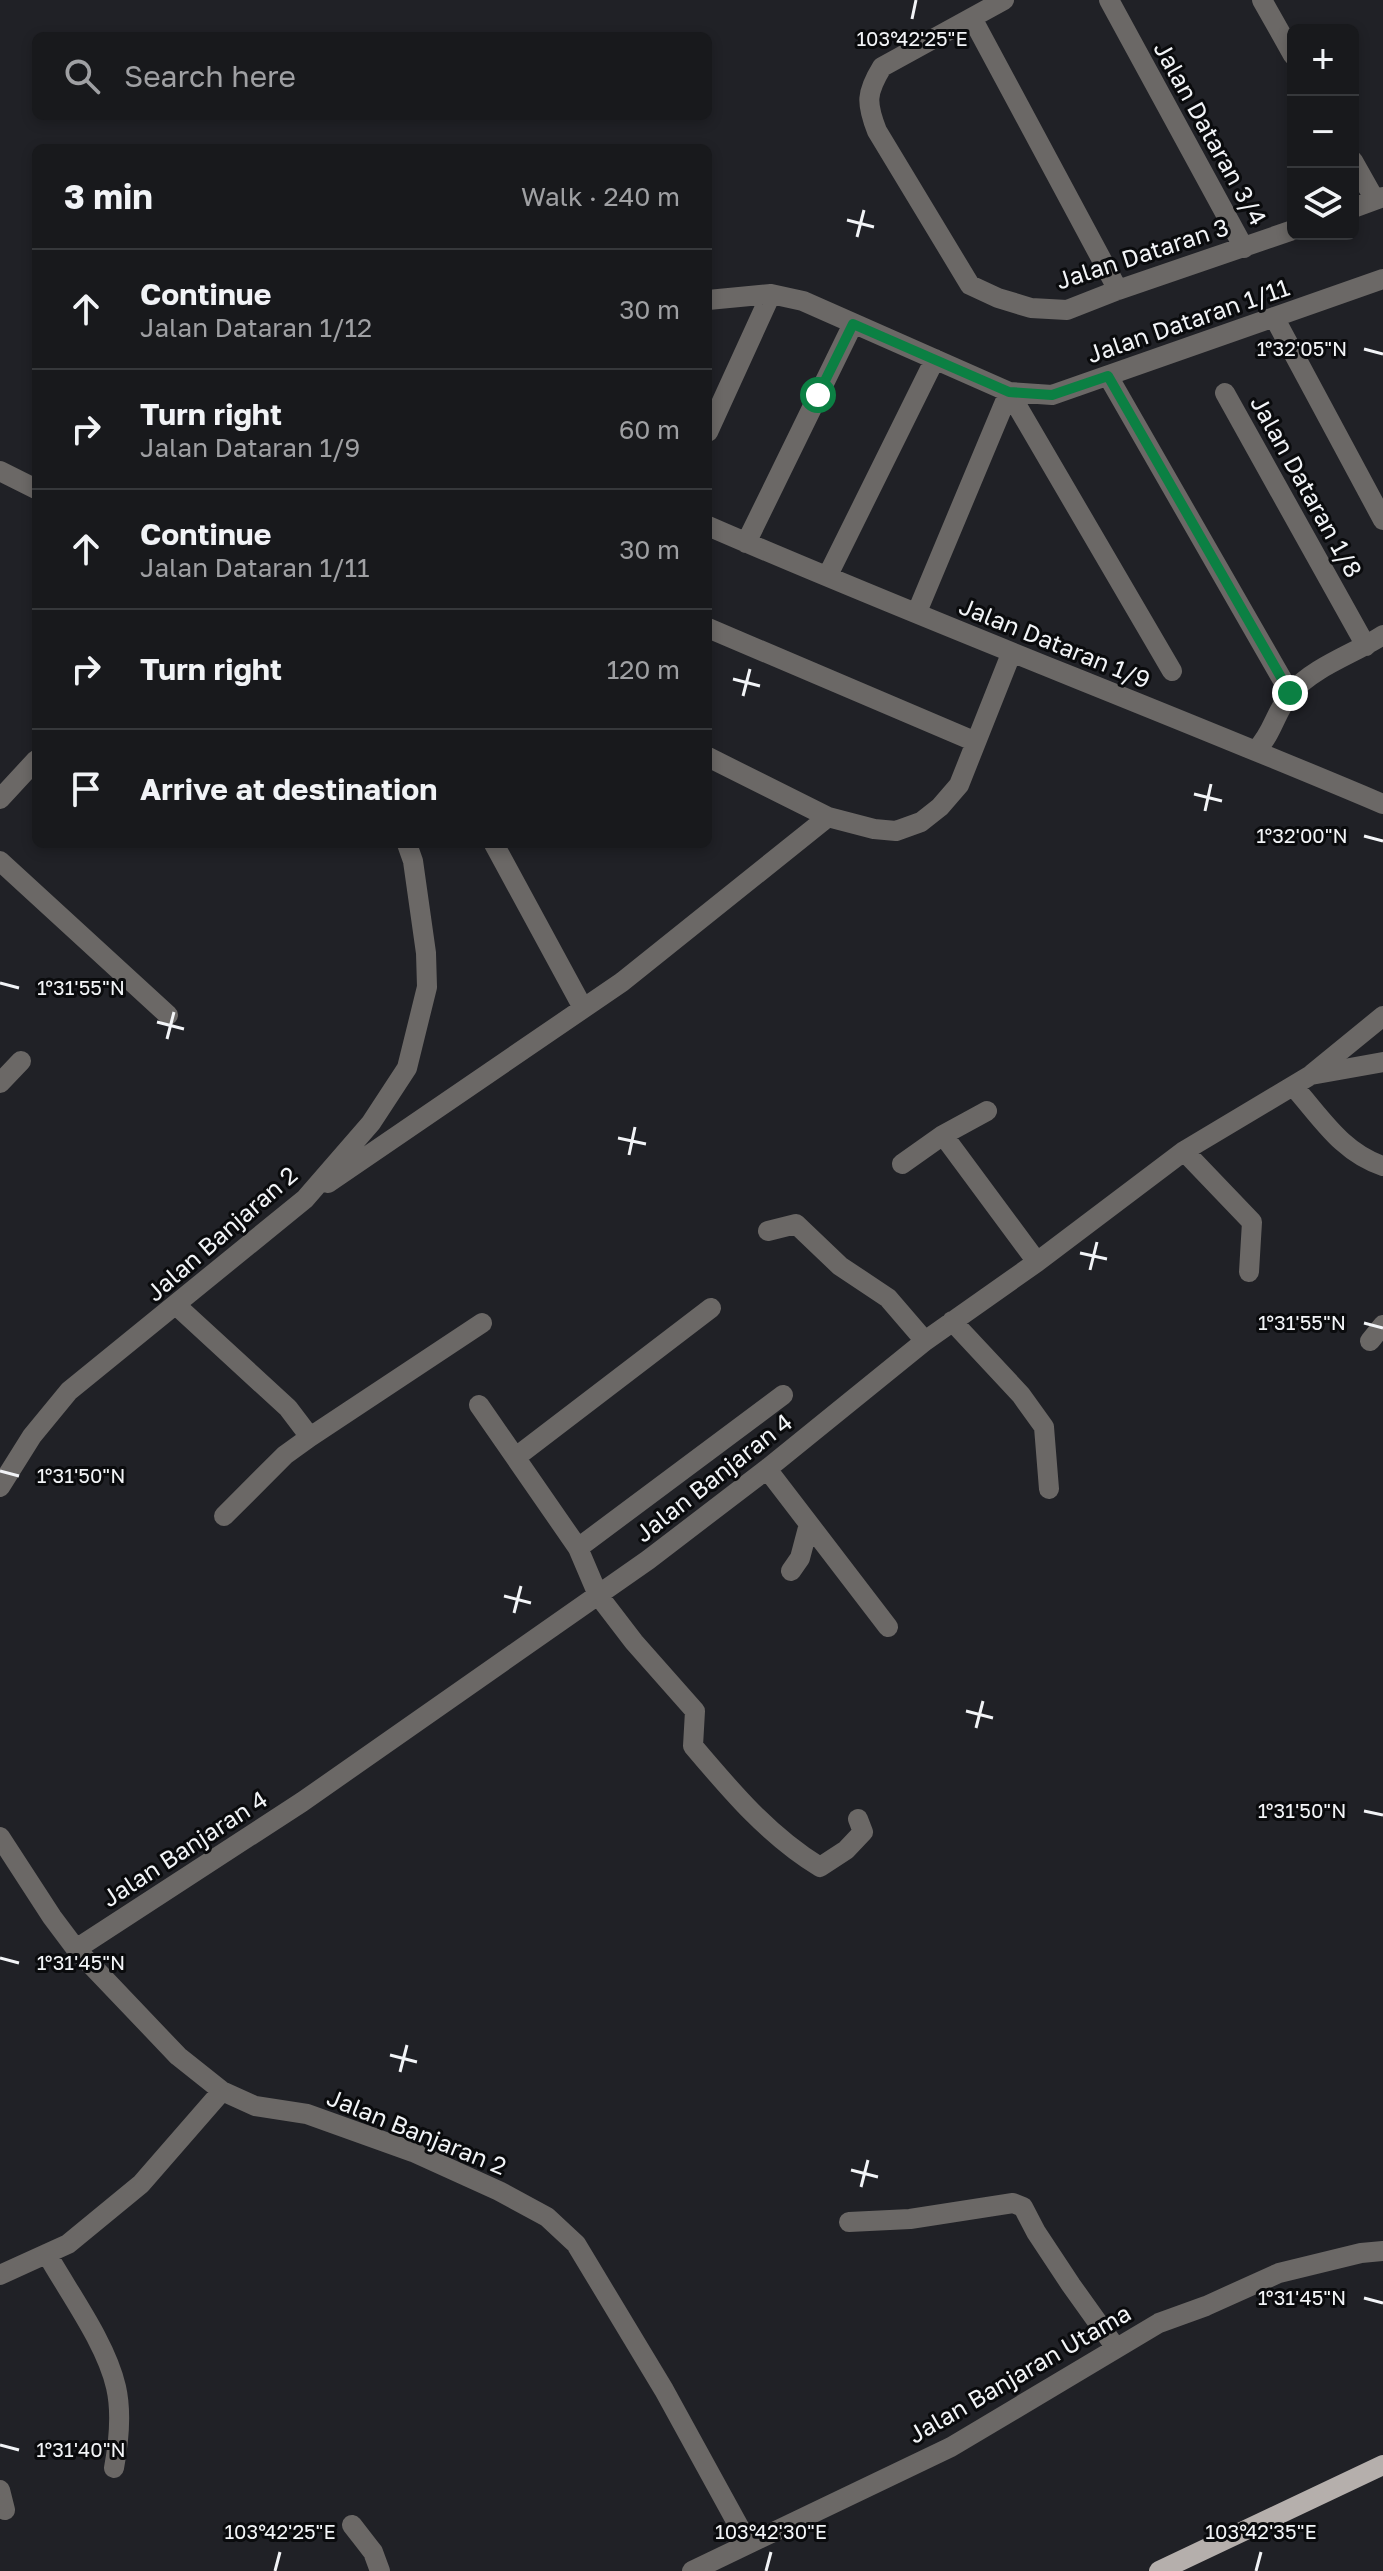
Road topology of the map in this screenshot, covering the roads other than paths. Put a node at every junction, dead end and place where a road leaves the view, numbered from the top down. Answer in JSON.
{"nodes":[{"id":1,"x":1004,"y":0,"type":"edge"},
{"id":2,"x":1109,"y":0,"type":"edge"},
{"id":3,"x":1262,"y":0,"type":"edge"},
{"id":4,"x":972,"y":18,"type":"junction"},
{"id":5,"x":1287,"y":44,"type":"edge"},
{"id":6,"x":1358,"y":168,"type":"edge"},
{"id":7,"x":1379,"y":199,"type":"edge"},
{"id":8,"x":1359,"y":206,"type":"edge"},
{"id":9,"x":1287,"y":232,"type":"edge"},
{"id":10,"x":1244,"y":248,"type":"junction"},
{"id":11,"x":1383,"y":279,"type":"edge"},
{"id":12,"x":1118,"y":290,"type":"junction"},
{"id":13,"x":771,"y":294,"type":"junction"},
{"id":14,"x":712,"y":300,"type":"edge"},
{"id":15,"x":1274,"y":317,"type":"junction"},
{"id":16,"x":853,"y":324,"type":"junction"},
{"id":17,"x":935,"y":359,"type":"junction"},
{"id":18,"x":1108,"y":376,"type":"junction"},
{"id":19,"x":1009,"y":392,"type":"junction"},
{"id":20,"x":1225,"y":393,"type":"dead end"},
{"id":21,"x":712,"y":423,"type":"edge"},
{"id":22,"x":0,"y":471,"type":"edge"},
{"id":23,"x":32,"y":487,"type":"edge"},
{"id":24,"x":1383,"y":520,"type":"edge"},
{"id":25,"x":712,"y":528,"type":"edge"},
{"id":26,"x":746,"y":543,"type":"junction"},
{"id":27,"x":828,"y":575,"type":"junction"},
{"id":28,"x":917,"y":612,"type":"junction"},
{"id":29,"x":712,"y":630,"type":"edge"},
{"id":30,"x":1375,"y":641,"type":"edge"},
{"id":31,"x":1011,"y":654,"type":"junction"},
{"id":32,"x":1172,"y":671,"type":"dead end"},
{"id":33,"x":1290,"y":693,"type":"junction"},
{"id":34,"x":976,"y":742,"type":"junction"},
{"id":35,"x":1256,"y":750,"type":"junction"},
{"id":36,"x":712,"y":759,"type":"edge"},
{"id":37,"x":32,"y":764,"type":"edge"},
{"id":38,"x":0,"y":799,"type":"edge"},
{"id":39,"x":1383,"y":804,"type":"edge"},
{"id":40,"x":828,"y":817,"type":"junction"},
{"id":41,"x":408,"y":848,"type":"edge"},
{"id":42,"x":496,"y":848,"type":"edge"},
{"id":43,"x":0,"y":861,"type":"edge"},
{"id":44,"x":583,"y":1008,"type":"junction"},
{"id":45,"x":168,"y":1015,"type":"dead end"},
{"id":46,"x":1383,"y":1016,"type":"edge"},
{"id":47,"x":21,"y":1061,"type":"dead end"},
{"id":48,"x":1383,"y":1062,"type":"edge"},
{"id":49,"x":1302,"y":1080,"type":"junction"},
{"id":50,"x":0,"y":1083,"type":"edge"},
{"id":51,"x":987,"y":1111,"type":"dead end"},
{"id":52,"x":943,"y":1135,"type":"junction"},
{"id":53,"x":1184,"y":1151,"type":"junction"},
{"id":54,"x":902,"y":1164,"type":"dead end"},
{"id":55,"x":1383,"y":1166,"type":"edge"},
{"id":56,"x":305,"y":1199,"type":"junction"},
{"id":57,"x":768,"y":1231,"type":"dead end"},
{"id":58,"x":1037,"y":1262,"type":"junction"},
{"id":59,"x":1249,"y":1272,"type":"dead end"},
{"id":60,"x":177,"y":1306,"type":"junction"},
{"id":61,"x":711,"y":1308,"type":"dead end"},
{"id":62,"x":952,"y":1321,"type":"junction"},
{"id":63,"x":482,"y":1323,"type":"dead end"},
{"id":64,"x":925,"y":1341,"type":"junction"},
{"id":65,"x":783,"y":1395,"type":"dead end"},
{"id":66,"x":479,"y":1405,"type":"dead end"},
{"id":67,"x":310,"y":1437,"type":"junction"},
{"id":68,"x":516,"y":1457,"type":"junction"},
{"id":69,"x":767,"y":1469,"type":"junction"},
{"id":70,"x":0,"y":1487,"type":"edge"},
{"id":71,"x":1049,"y":1489,"type":"dead end"},
{"id":72,"x":224,"y":1516,"type":"dead end"},
{"id":73,"x":809,"y":1524,"type":"junction"},
{"id":74,"x":578,"y":1548,"type":"junction"},
{"id":75,"x":791,"y":1571,"type":"dead end"},
{"id":76,"x":598,"y":1595,"type":"junction"},
{"id":77,"x":888,"y":1627,"type":"dead end"},
{"id":78,"x":858,"y":1819,"type":"dead end"},
{"id":79,"x":0,"y":1837,"type":"edge"},
{"id":80,"x":76,"y":1949,"type":"junction"},
{"id":81,"x":222,"y":2091,"type":"junction"},
{"id":82,"x":849,"y":2222,"type":"dead end"},
{"id":83,"x":1383,"y":2251,"type":"edge"},
{"id":84,"x":47,"y":2254,"type":"junction"},
{"id":85,"x":0,"y":2275,"type":"edge"},
{"id":86,"x":1116,"y":2348,"type":"junction"},
{"id":87,"x":114,"y":2468,"type":"dead end"},
{"id":88,"x":1382,"y":2468,"type":"edge"},
{"id":89,"x":352,"y":2525,"type":"dead end"},
{"id":90,"x":748,"y":2543,"type":"junction"},
{"id":91,"x":380,"y":2571,"type":"edge"},
{"id":92,"x":692,"y":2571,"type":"edge"},
{"id":93,"x":1159,"y":2571,"type":"edge"}],
"edges":[{"from":1,"to":4,"type":"street"},
{"from":2,"to":10,"type":"street","name":"Jalan Dataran 3/4"},
{"from":3,"to":5,"type":"street"},
{"from":4,"to":12,"type":"street"},
{"from":4,"to":12,"type":"street","name":"Jalan Dataran 3"},
{"from":6,"to":7,"type":"street"},
{"from":7,"to":8,"type":"street"},
{"from":9,"to":10,"type":"street","name":"Jalan Dataran 3"},
{"from":10,"to":12,"type":"street","name":"Jalan Dataran 3"},
{"from":11,"to":15,"type":"street","name":"Jalan Dataran 1/11"},
{"from":13,"to":14,"type":"street"},
{"from":13,"to":16,"type":"street"},
{"from":13,"to":21,"type":"street"},
{"from":15,"to":18,"type":"street","name":"Jalan Dataran 1/11"},
{"from":15,"to":24,"type":"street"},
{"from":16,"to":17,"type":"street"},
{"from":16,"to":26,"type":"street"},
{"from":17,"to":19,"type":"street"},
{"from":17,"to":27,"type":"street"},
{"from":18,"to":19,"type":"street","name":"Jalan Dataran 1/11"},
{"from":18,"to":33,"type":"street"},
{"from":19,"to":28,"type":"street"},
{"from":19,"to":32,"type":"street"},
{"from":20,"to":30,"type":"street","name":"Jalan Dataran 1/8"},
{"from":22,"to":23,"type":"street"},
{"from":25,"to":26,"type":"street","name":"Jalan Dataran 1/9"},
{"from":26,"to":27,"type":"street","name":"Jalan Dataran 1/9"},
{"from":27,"to":28,"type":"street","name":"Jalan Dataran 1/9"},
{"from":28,"to":31,"type":"street","name":"Jalan Dataran 1/9"},
{"from":29,"to":34,"type":"street"},
{"from":30,"to":33,"type":"street"},
{"from":31,"to":34,"type":"street"},
{"from":31,"to":35,"type":"street","name":"Jalan Dataran 1/9"},
{"from":33,"to":35,"type":"street"},
{"from":34,"to":40,"type":"street"},
{"from":35,"to":39,"type":"street","name":"Jalan Dataran 1/9"},
{"from":36,"to":40,"type":"street"},
{"from":37,"to":38,"type":"street"},
{"from":40,"to":44,"type":"street"},
{"from":41,"to":56,"type":"street","name":"Jalan Banjaran 2"},
{"from":42,"to":44,"type":"street"},
{"from":43,"to":45,"type":"street"},
{"from":44,"to":56,"type":"street"},
{"from":46,"to":49,"type":"street"},
{"from":47,"to":50,"type":"street"},
{"from":48,"to":49,"type":"street","name":"Jalan Banjaran 4"},
{"from":49,"to":53,"type":"street","name":"Jalan Banjaran 4"},
{"from":49,"to":55,"type":"street"},
{"from":51,"to":52,"type":"street"},
{"from":52,"to":54,"type":"street"},
{"from":52,"to":58,"type":"street"},
{"from":53,"to":58,"type":"street","name":"Jalan Banjaran 4"},
{"from":53,"to":59,"type":"street"},
{"from":56,"to":60,"type":"street","name":"Jalan Banjaran 2"},
{"from":57,"to":64,"type":"street"},
{"from":58,"to":62,"type":"street","name":"Jalan Banjaran 4"},
{"from":60,"to":67,"type":"street"},
{"from":60,"to":70,"type":"street","name":"Jalan Banjaran 2"},
{"from":61,"to":68,"type":"street"},
{"from":62,"to":64,"type":"street","name":"Jalan Banjaran 4"},
{"from":62,"to":71,"type":"street"},
{"from":63,"to":67,"type":"street"},
{"from":64,"to":69,"type":"street","name":"Jalan Banjaran 4"},
{"from":65,"to":74,"type":"street"},
{"from":66,"to":68,"type":"street"},
{"from":67,"to":72,"type":"street"},
{"from":68,"to":74,"type":"street"},
{"from":69,"to":73,"type":"street"},
{"from":69,"to":76,"type":"street","name":"Jalan Banjaran 4"},
{"from":73,"to":75,"type":"street"},
{"from":73,"to":77,"type":"street"},
{"from":74,"to":76,"type":"street"},
{"from":76,"to":78,"type":"street"},
{"from":76,"to":80,"type":"street","name":"Jalan Banjaran 4"},
{"from":79,"to":80,"type":"street","name":"Jalan Banjaran 2"},
{"from":80,"to":81,"type":"street","name":"Jalan Banjaran 2"},
{"from":81,"to":84,"type":"street"},
{"from":81,"to":90,"type":"street","name":"Jalan Banjaran 2"},
{"from":82,"to":86,"type":"street"},
{"from":83,"to":86,"type":"street","name":"Jalan Banjaran Utama"},
{"from":84,"to":85,"type":"street"},
{"from":84,"to":87,"type":"street"},
{"from":86,"to":90,"type":"street","name":"Jalan Banjaran Utama"},
{"from":88,"to":93,"type":"main road"},
{"from":89,"to":91,"type":"street"},
{"from":90,"to":92,"type":"street","name":"Jalan Banjaran Utama"}]}
